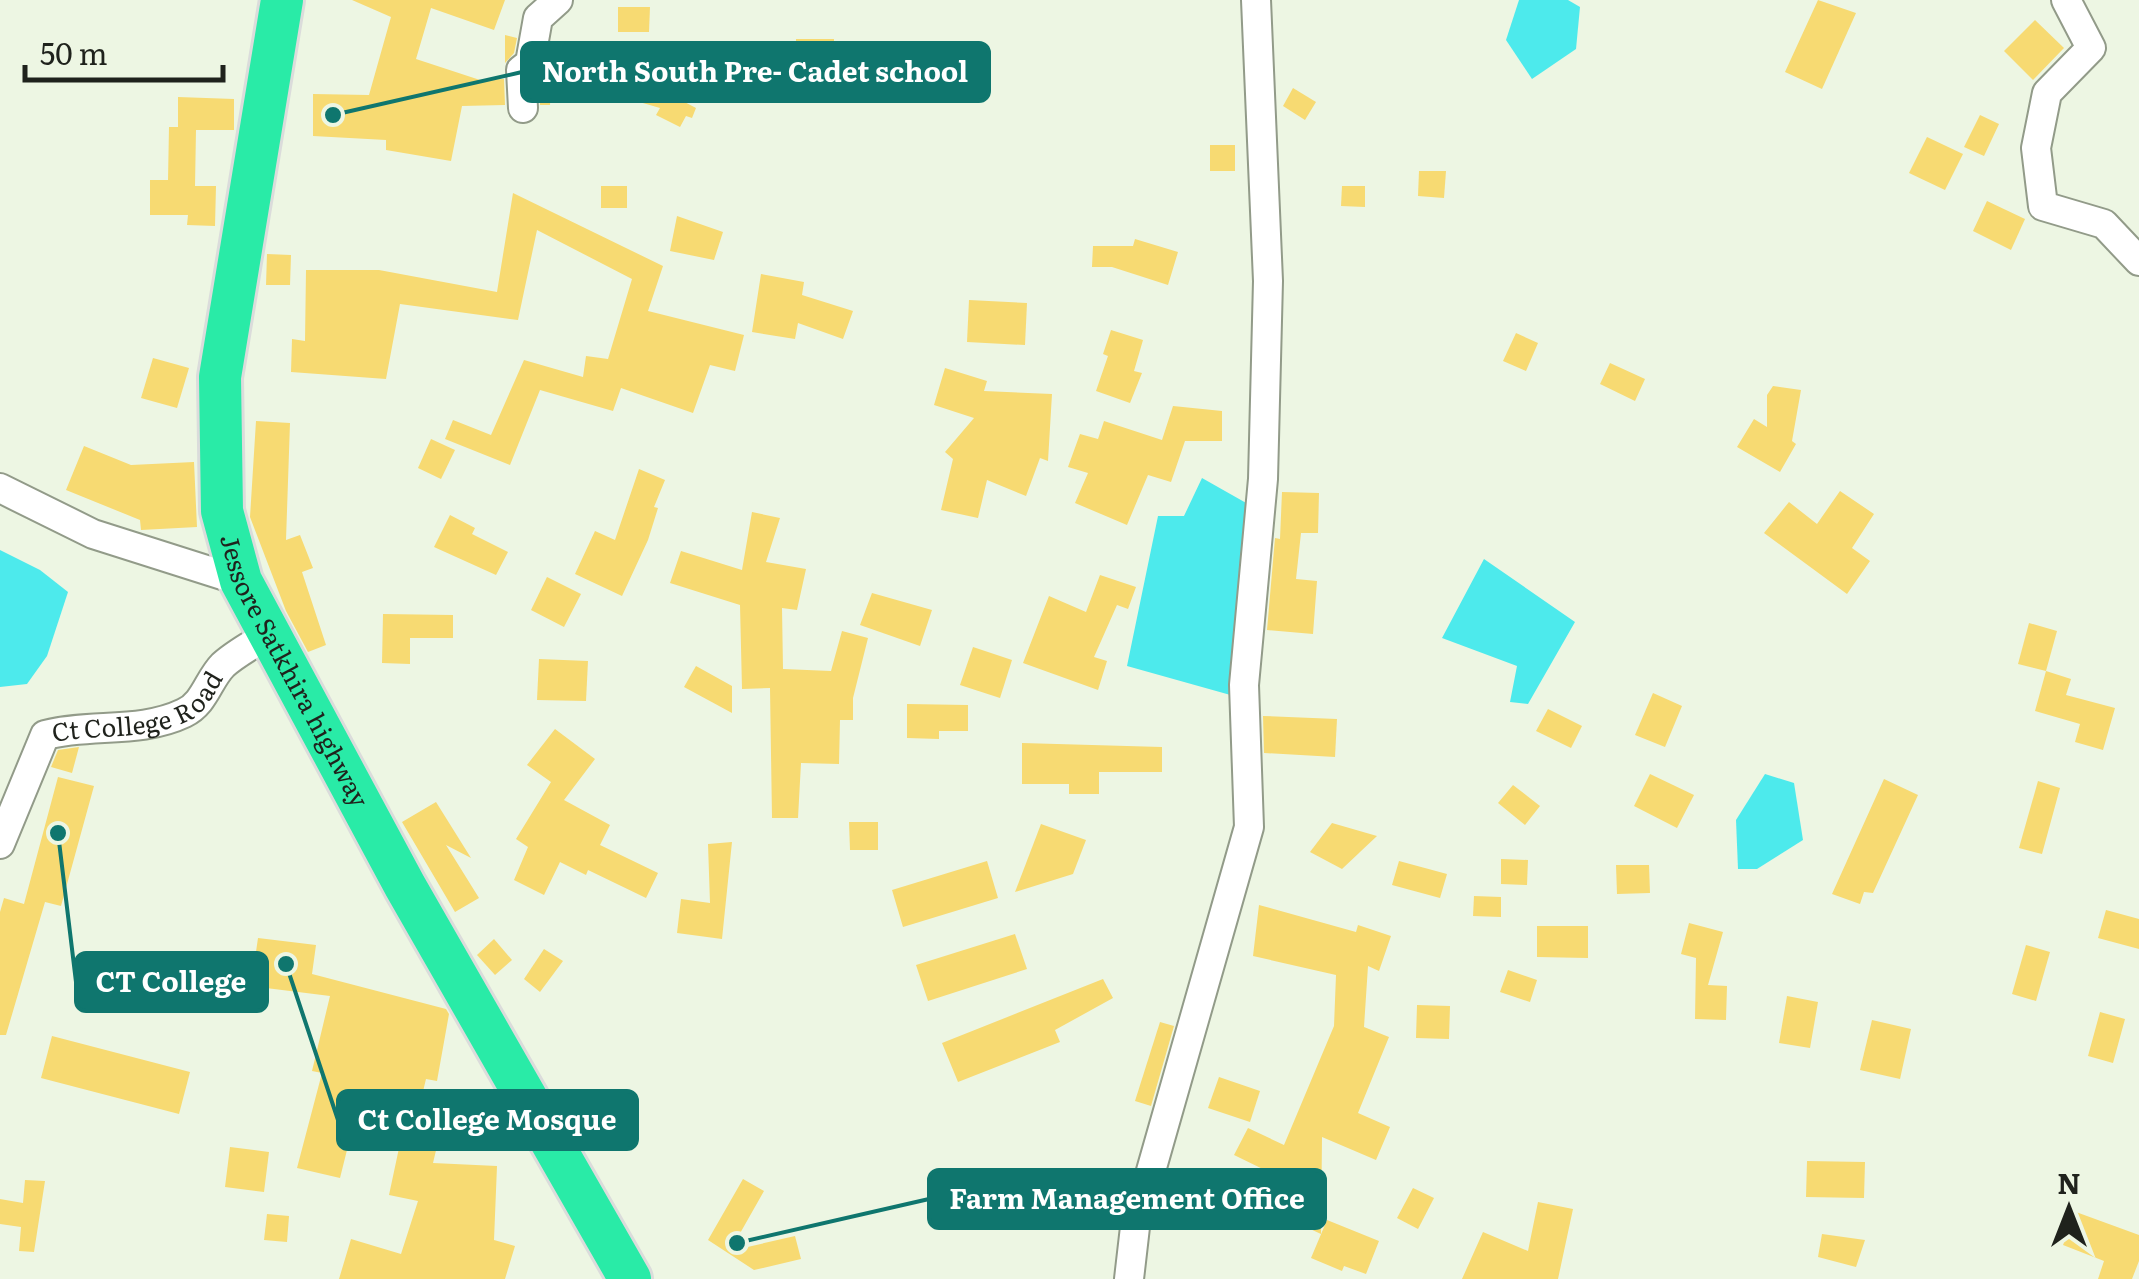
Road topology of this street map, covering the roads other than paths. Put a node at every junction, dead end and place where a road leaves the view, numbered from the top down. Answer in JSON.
{"nodes":[{"id":1,"x":282,"y":0,"type":"edge"},
{"id":2,"x":558,"y":0,"type":"edge"},
{"id":3,"x":1256,"y":0,"type":"edge"},
{"id":4,"x":2066,"y":0,"type":"edge"},
{"id":5,"x":523,"y":108,"type":"dead end"},
{"id":6,"x":2139,"y":262,"type":"edge"},
{"id":7,"x":0,"y":488,"type":"edge"},
{"id":8,"x":241,"y":581,"type":"junction"},
{"id":9,"x":268,"y":634,"type":"junction"},
{"id":10,"x":0,"y":844,"type":"edge"},
{"id":11,"x":621,"y":1276,"type":"edge"},
{"id":12,"x":1129,"y":1279,"type":"edge"}],
"edges":[{"from":1,"to":8,"type":"highway","name":"Jessore Satkhira highway"},
{"from":2,"to":5,"type":"street"},
{"from":3,"to":12,"type":"street"},
{"from":4,"to":6,"type":"street"},
{"from":7,"to":8,"type":"street"},
{"from":8,"to":9,"type":"highway","name":"Jessore Satkhira highway"},
{"from":9,"to":10,"type":"street","name":"Ct College Road"},
{"from":9,"to":11,"type":"highway","name":"Jessore Satkhira highway"}]}
